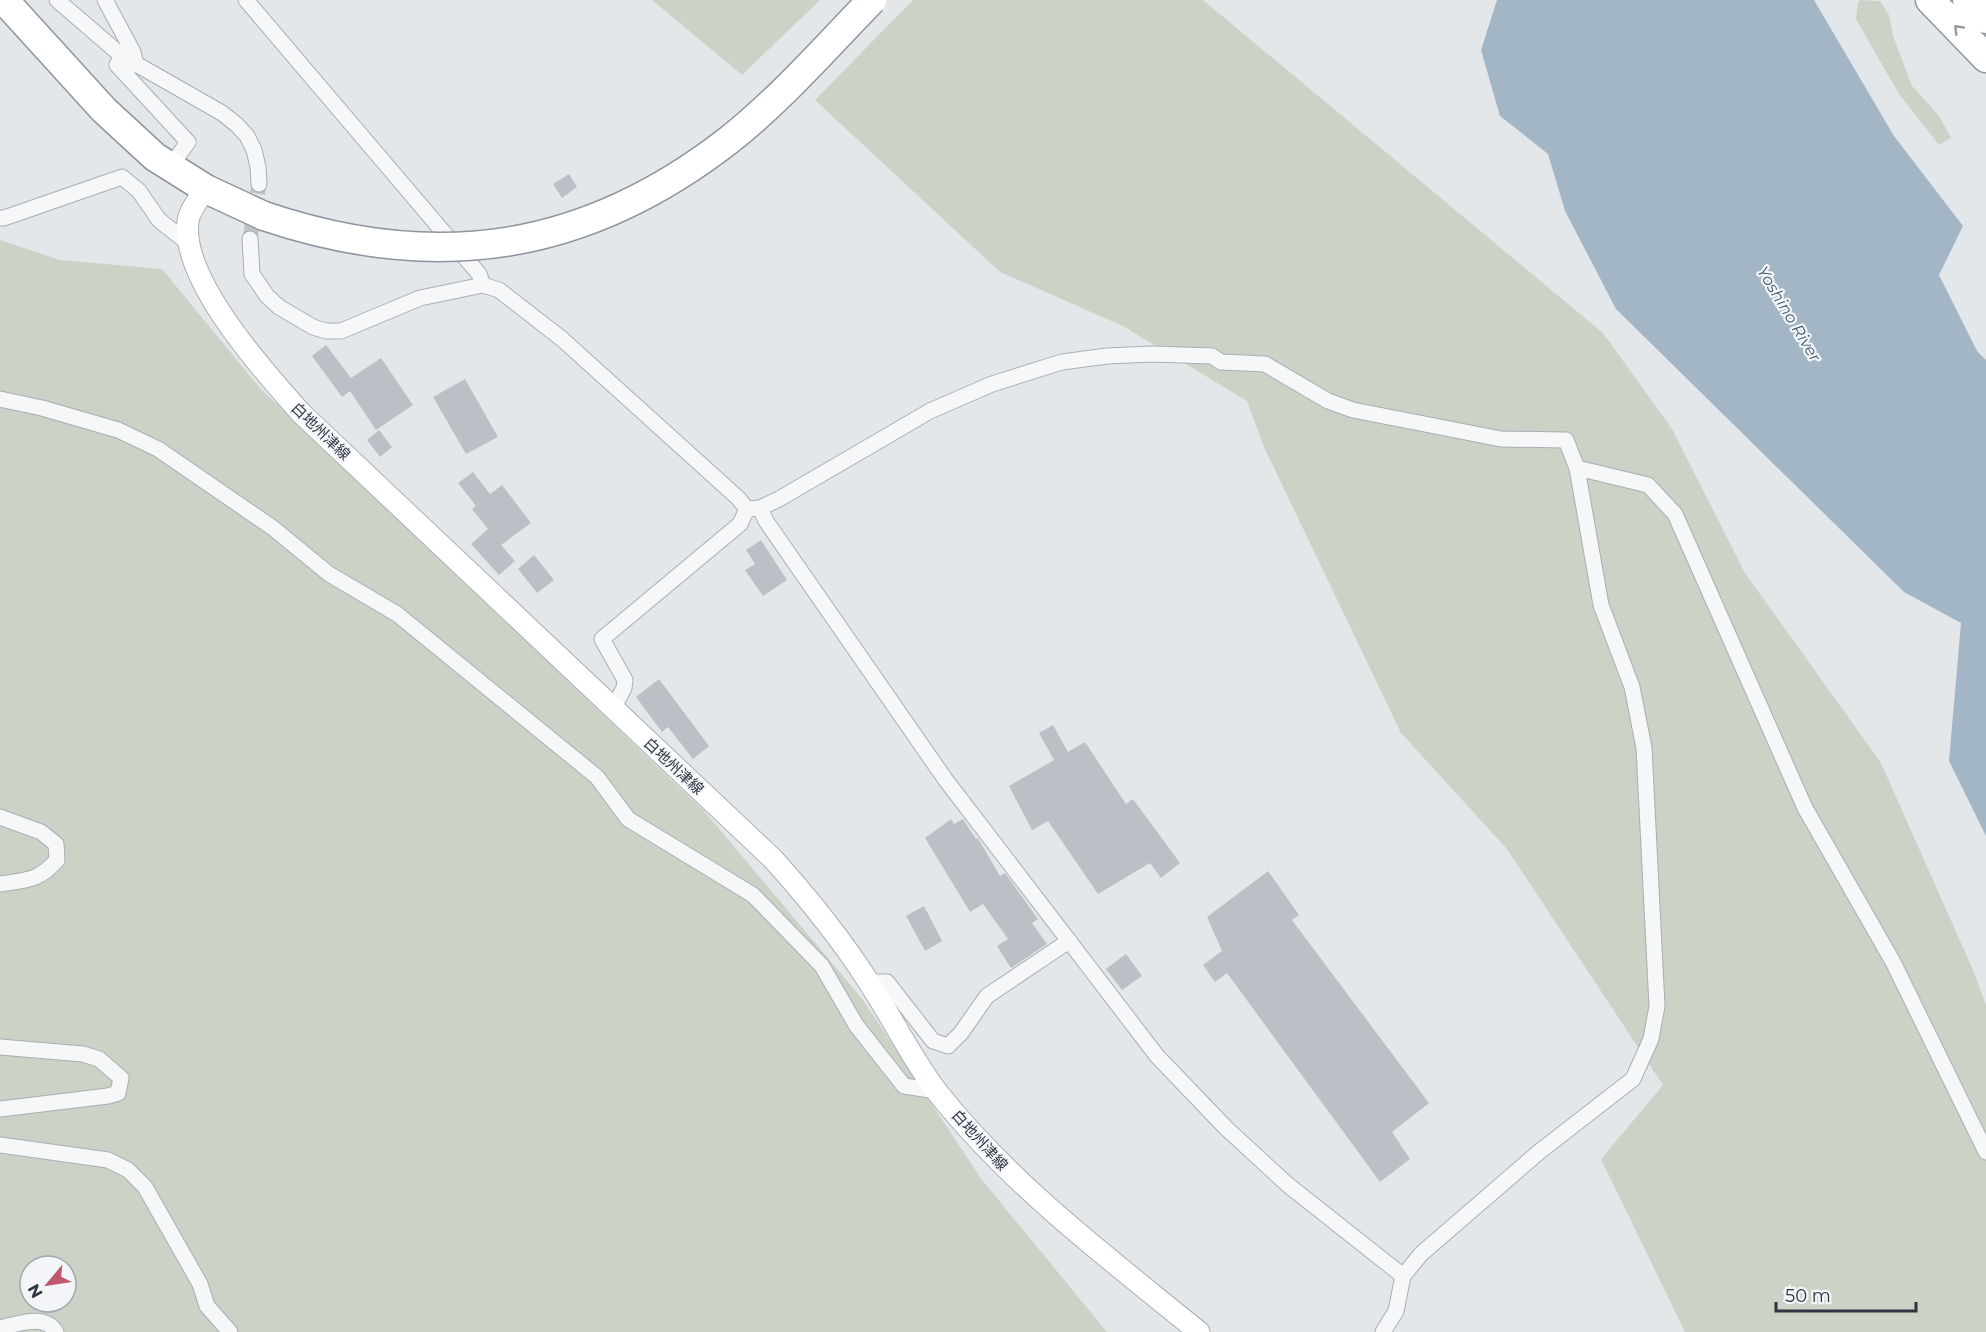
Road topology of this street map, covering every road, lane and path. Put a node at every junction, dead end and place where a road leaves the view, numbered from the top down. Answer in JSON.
{"nodes":[{"id":1,"x":4,"y":0,"type":"edge"},
{"id":2,"x":57,"y":0,"type":"edge"},
{"id":3,"x":105,"y":0,"type":"edge"},
{"id":4,"x":246,"y":0,"type":"edge"},
{"id":5,"x":872,"y":0,"type":"edge"},
{"id":6,"x":1930,"y":0,"type":"edge"},
{"id":7,"x":1967,"y":0,"type":"edge"},
{"id":8,"x":1986,"y":19,"type":"edge"},
{"id":9,"x":122,"y":56,"type":"junction"},
{"id":10,"x":1986,"y":58,"type":"edge"},
{"id":11,"x":136,"y":65,"type":"junction"},
{"id":12,"x":170,"y":167,"type":"junction"},
{"id":13,"x":259,"y":184,"type":"tunnel mouth"},
{"id":14,"x":206,"y":189,"type":"junction"},
{"id":15,"x":0,"y":218,"type":"edge"},
{"id":16,"x":257,"y":228,"type":"junction"},
{"id":17,"x":188,"y":243,"type":"junction"},
{"id":18,"x":483,"y":285,"type":"junction"},
{"id":19,"x":0,"y":399,"type":"edge"},
{"id":20,"x":1577,"y":468,"type":"junction"},
{"id":21,"x":753,"y":508,"type":"junction"},
{"id":22,"x":613,"y":709,"type":"junction"},
{"id":23,"x":0,"y":818,"type":"edge"},
{"id":24,"x":0,"y":884,"type":"edge"},
{"id":25,"x":1069,"y":941,"type":"junction"},
{"id":26,"x":869,"y":982,"type":"junction"},
{"id":27,"x":0,"y":1047,"type":"edge"},
{"id":28,"x":937,"y":1091,"type":"junction"},
{"id":29,"x":0,"y":1109,"type":"edge"},
{"id":30,"x":0,"y":1145,"type":"edge"},
{"id":31,"x":1986,"y":1152,"type":"edge"},
{"id":32,"x":1403,"y":1276,"type":"junction"},
{"id":33,"x":0,"y":1328,"type":"edge"},
{"id":34,"x":56,"y":1332,"type":"edge"},
{"id":35,"x":230,"y":1332,"type":"edge"},
{"id":36,"x":1199,"y":1332,"type":"edge"},
{"id":37,"x":1383,"y":1332,"type":"edge"}],
"edges":[{"from":1,"to":12,"type":"highway"},
{"from":2,"to":9,"type":"street"},
{"from":3,"to":11,"type":"street"},
{"from":4,"to":18,"type":"street"},
{"from":5,"to":16,"type":"highway","bridge":true},
{"from":10,"to":6,"type":"highway","one_way":true},
{"from":7,"to":8,"type":"highway"},
{"from":9,"to":11,"type":"street"},
{"from":9,"to":12,"type":"street"},
{"from":11,"to":13,"type":"street"},
{"from":12,"to":14,"type":"highway"},
{"from":14,"to":16,"type":"highway"},
{"from":14,"to":17,"type":"main road","name":"白地州津線"},
{"from":15,"to":17,"type":"street"},
{"from":16,"to":18,"type":"street"},
{"from":17,"to":22,"type":"main road","name":"白地州津線"},
{"from":18,"to":21,"type":"street"},
{"from":19,"to":28,"type":"street"},
{"from":20,"to":21,"type":"street"},
{"from":20,"to":31,"type":"street"},
{"from":20,"to":32,"type":"street"},
{"from":21,"to":22,"type":"street"},
{"from":21,"to":25,"type":"street"},
{"from":22,"to":26,"type":"main road","name":"白地州津線"},
{"from":23,"to":24,"type":"street"},
{"from":25,"to":26,"type":"street"},
{"from":25,"to":32,"type":"street"},
{"from":26,"to":28,"type":"main road","name":"白地州津線"},
{"from":27,"to":29,"type":"street"},
{"from":28,"to":36,"type":"main road","name":"白地州津線"},
{"from":30,"to":35,"type":"street"},
{"from":32,"to":37,"type":"street"},
{"from":33,"to":34,"type":"street"}]}
